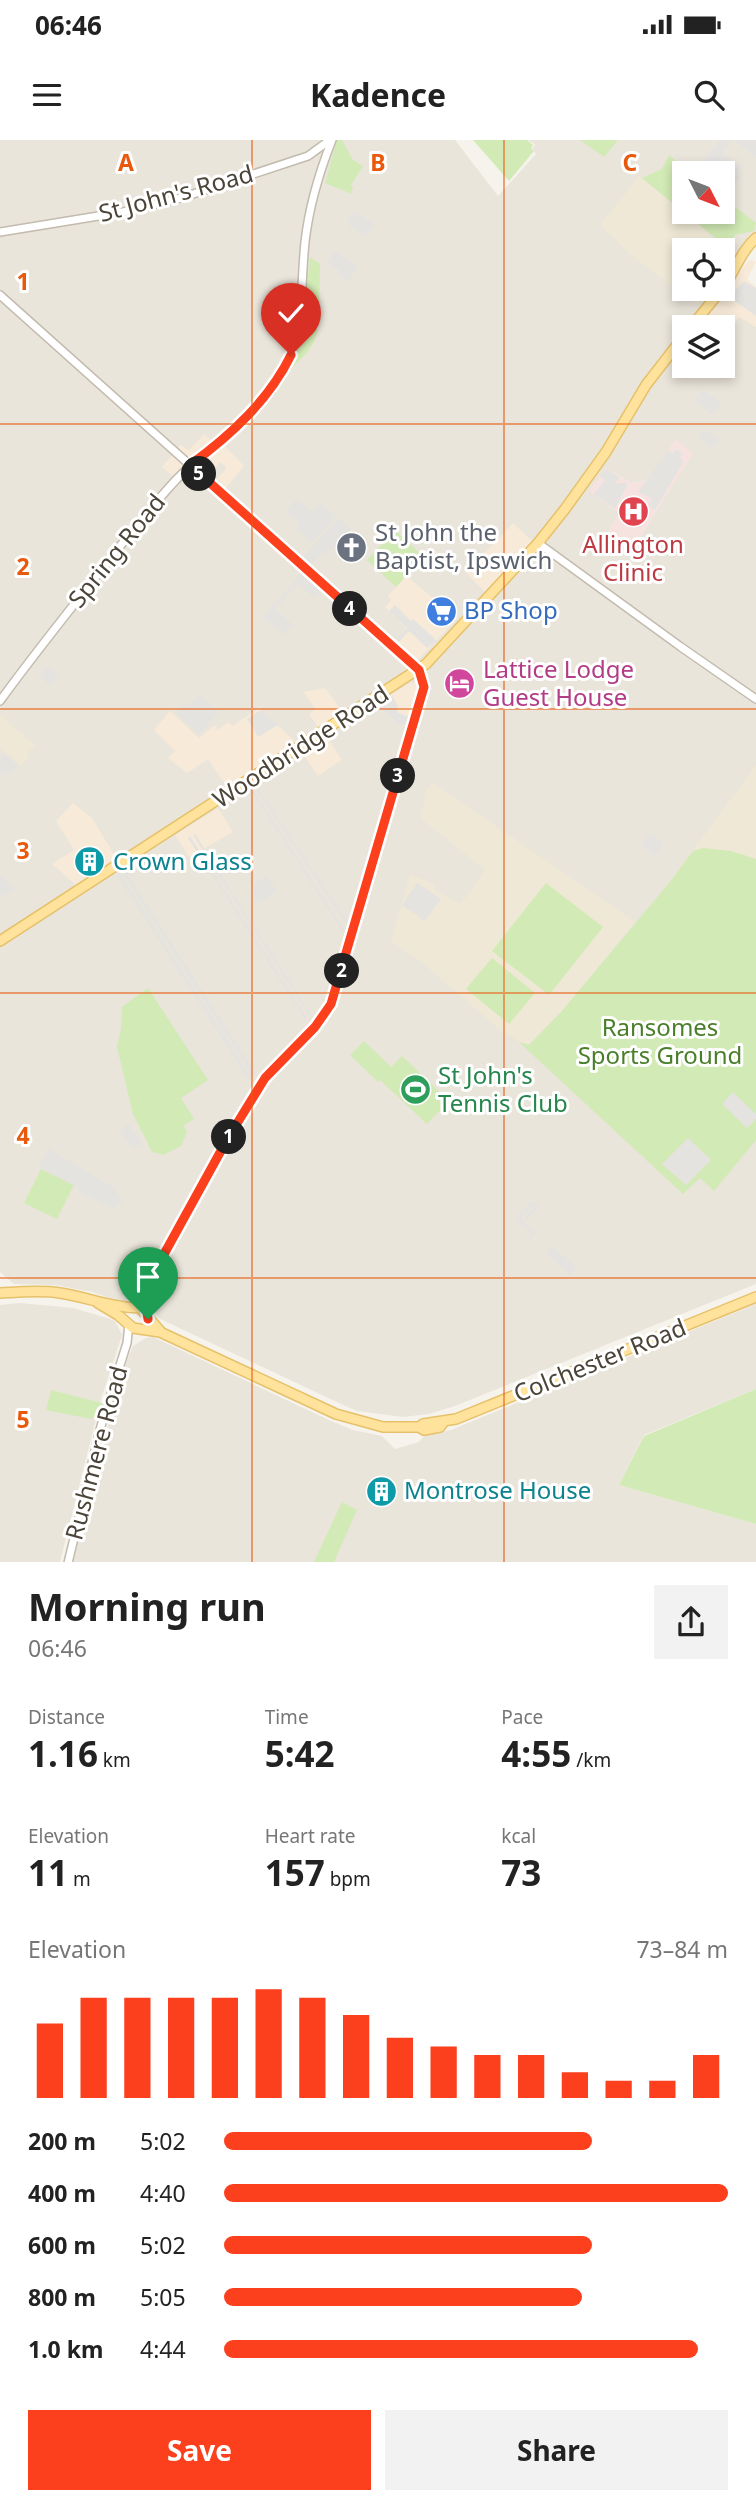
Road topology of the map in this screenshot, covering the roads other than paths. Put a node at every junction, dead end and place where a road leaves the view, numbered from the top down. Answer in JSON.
{"nodes":[{"id":1,"x":331,"y":140,"type":"edge"},
{"id":2,"x":309,"y":156,"type":"junction"},
{"id":3,"x":322,"y":165,"type":"junction"},
{"id":4,"x":0,"y":232,"type":"edge"},
{"id":5,"x":756,"y":238,"type":"edge"},
{"id":6,"x":735,"y":271,"type":"edge"},
{"id":7,"x":0,"y":295,"type":"edge"},
{"id":8,"x":712,"y":301,"type":"edge"},
{"id":9,"x":701,"y":315,"type":"edge"},
{"id":10,"x":672,"y":351,"type":"edge"},
{"id":11,"x":190,"y":465,"type":"junction"},
{"id":12,"x":538,"y":542,"type":"junction"},
{"id":13,"x":419,"y":670,"type":"junction"},
{"id":14,"x":756,"y":699,"type":"edge"},
{"id":15,"x":0,"y":701,"type":"edge"},
{"id":16,"x":0,"y":941,"type":"edge"},
{"id":17,"x":0,"y":1293,"type":"edge"},
{"id":18,"x":756,"y":1297,"type":"edge"},
{"id":19,"x":98,"y":1303,"type":"junction"},
{"id":20,"x":137,"y":1319,"type":"junction"},
{"id":21,"x":68,"y":1562,"type":"edge"}],
"edges":[{"from":1,"to":2,"type":"street","name":"St John's Road"},
{"from":1,"to":3,"type":"street","name":"Spring Road"},
{"from":2,"to":3,"type":"street"},
{"from":2,"to":4,"type":"street","name":"St John's Road"},
{"from":3,"to":11,"type":"street","name":"Spring Road"},
{"from":5,"to":6,"type":"main road"},
{"from":7,"to":11,"type":"street"},
{"from":8,"to":9,"type":"main road"},
{"from":10,"to":12,"type":"main road","name":"Woodbridge Road"},
{"from":11,"to":13,"type":"street"},
{"from":11,"to":15,"type":"street","name":"Spring Road"},
{"from":12,"to":13,"type":"main road","name":"Woodbridge Road"},
{"from":12,"to":14,"type":"street"},
{"from":13,"to":16,"type":"main road","name":"Woodbridge Road"},
{"from":13,"to":20,"type":"street","name":"Rushmere Road"},
{"from":17,"to":19,"type":"main road","name":"Colchester Road"},
{"from":18,"to":20,"type":"main road","name":"Colchester Road"},
{"from":19,"to":20,"type":"main road","name":"Colchester Road"},
{"from":19,"to":20,"type":"main road","name":"Colchester Road"},
{"from":20,"to":21,"type":"street","name":"Rushmere Road"}]}
